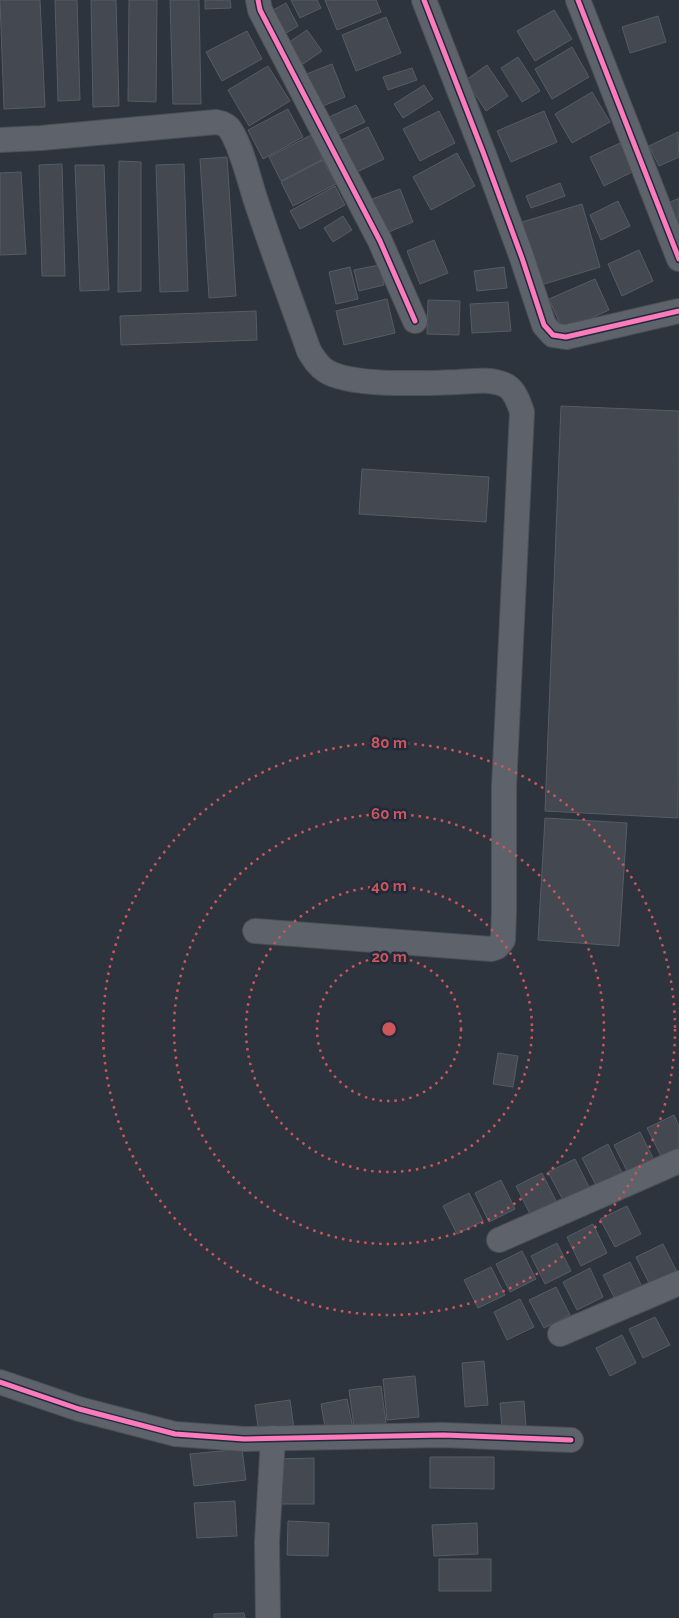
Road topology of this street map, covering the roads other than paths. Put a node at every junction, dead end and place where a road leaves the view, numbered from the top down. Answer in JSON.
{"nodes":[{"id":1,"x":258,"y":0,"type":"edge"},
{"id":2,"x":424,"y":0,"type":"edge"},
{"id":3,"x":578,"y":0,"type":"edge"},
{"id":4,"x":0,"y":140,"type":"edge"},
{"id":5,"x":679,"y":259,"type":"edge"},
{"id":6,"x":679,"y":311,"type":"edge"},
{"id":7,"x":415,"y":321,"type":"dead end"},
{"id":8,"x":256,"y":931,"type":"dead end"},
{"id":9,"x":679,"y":1161,"type":"edge"},
{"id":10,"x":499,"y":1240,"type":"dead end"},
{"id":11,"x":679,"y":1282,"type":"edge"},
{"id":12,"x":560,"y":1334,"type":"dead end"},
{"id":13,"x":0,"y":1382,"type":"edge"},
{"id":14,"x":274,"y":1438,"type":"junction"},
{"id":15,"x":571,"y":1440,"type":"dead end"},
{"id":16,"x":268,"y":1618,"type":"edge"}],
"edges":[{"from":1,"to":7,"type":"street"},
{"from":2,"to":6,"type":"street"},
{"from":3,"to":5,"type":"street"},
{"from":4,"to":8,"type":"street"},
{"from":9,"to":10,"type":"street"},
{"from":11,"to":12,"type":"street"},
{"from":13,"to":14,"type":"street"},
{"from":14,"to":15,"type":"street"},
{"from":14,"to":16,"type":"street"}]}
